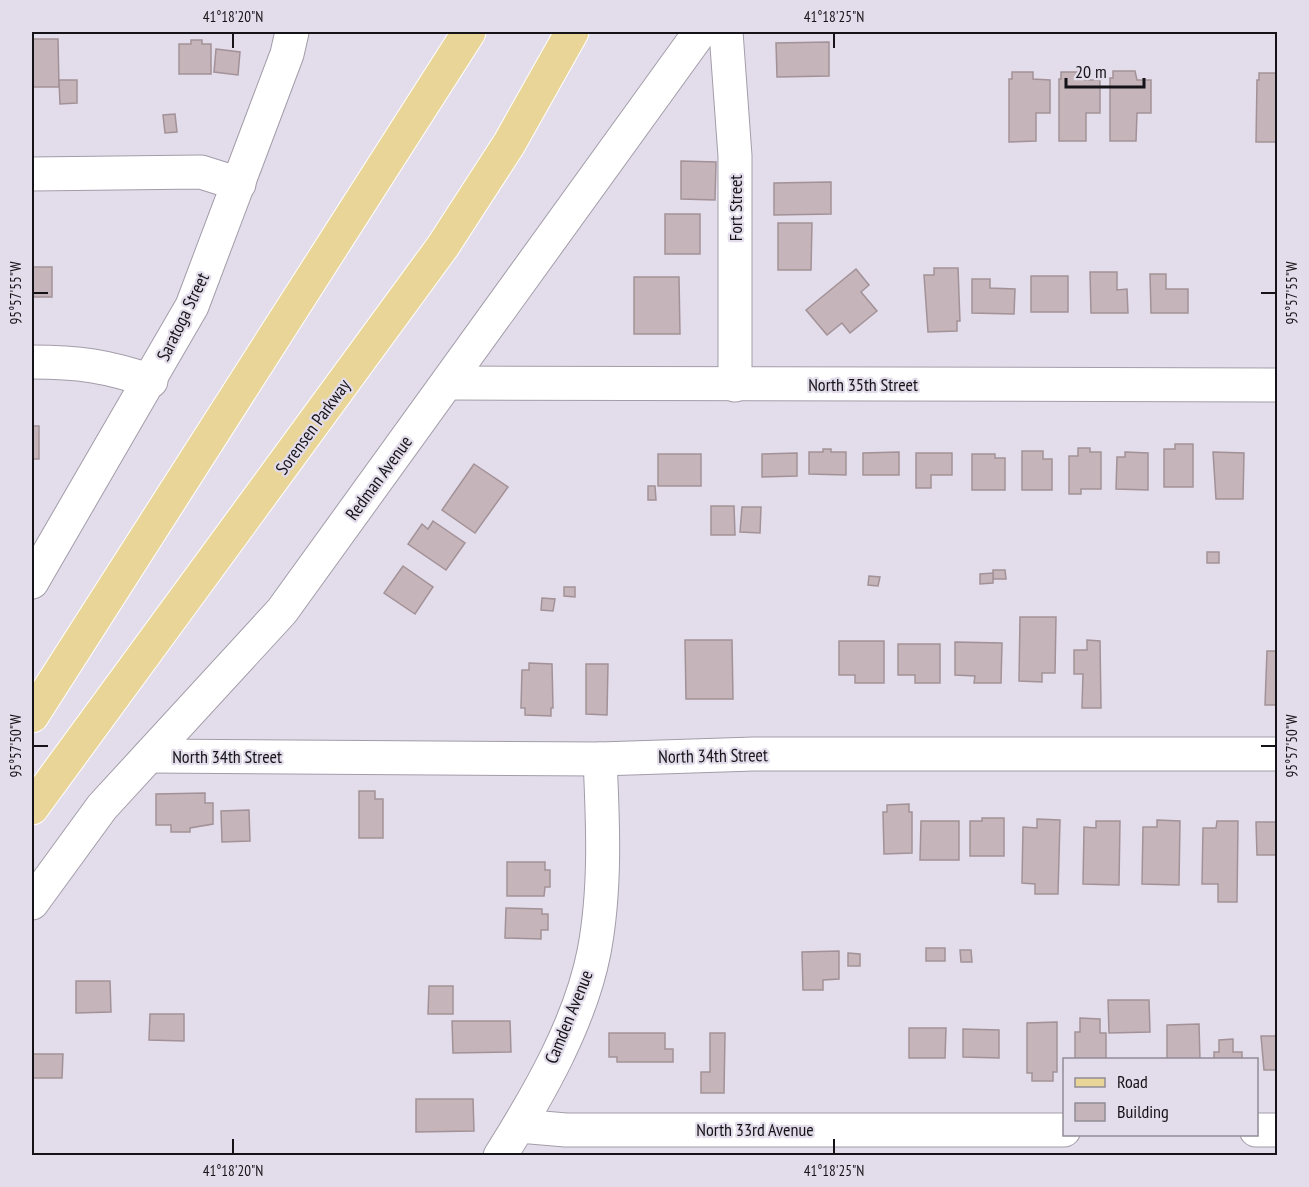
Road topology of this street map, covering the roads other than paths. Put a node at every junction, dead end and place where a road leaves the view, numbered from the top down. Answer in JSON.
{"nodes":[{"id":1,"x":292,"y":32,"type":"edge"},
{"id":2,"x":469,"y":32,"type":"edge"},
{"id":3,"x":572,"y":32,"type":"edge"},
{"id":4,"x":700,"y":32,"type":"edge"},
{"id":5,"x":726,"y":32,"type":"edge"},
{"id":6,"x":32,"y":174,"type":"edge"},
{"id":7,"x":239,"y":184,"type":"junction"},
{"id":8,"x":32,"y":362,"type":"edge"},
{"id":9,"x":151,"y":381,"type":"junction"},
{"id":10,"x":449,"y":383,"type":"junction"},
{"id":11,"x":735,"y":385,"type":"junction"},
{"id":12,"x":1278,"y":385,"type":"edge"},
{"id":13,"x":32,"y":582,"type":"edge"},
{"id":14,"x":32,"y":716,"type":"edge"},
{"id":15,"x":1278,"y":754,"type":"edge"},
{"id":16,"x":148,"y":756,"type":"junction"},
{"id":17,"x":600,"y":759,"type":"junction"},
{"id":18,"x":32,"y":808,"type":"edge"},
{"id":19,"x":32,"y":903,"type":"edge"},
{"id":20,"x":519,"y":1126,"type":"junction"},
{"id":21,"x":1063,"y":1130,"type":"edge"},
{"id":22,"x":1258,"y":1130,"type":"edge"},
{"id":23,"x":1278,"y":1130,"type":"edge"},
{"id":24,"x":500,"y":1155,"type":"edge"}],
"edges":[{"from":1,"to":7,"type":"street","name":"Saratoga Street"},
{"from":2,"to":14,"type":"main road"},
{"from":3,"to":18,"type":"main road","name":"Sorensen Parkway"},
{"from":4,"to":10,"type":"street","name":"Redman Avenue"},
{"from":5,"to":11,"type":"street","name":"Fort Street"},
{"from":6,"to":7,"type":"street"},
{"from":7,"to":9,"type":"street","name":"Saratoga Street"},
{"from":8,"to":9,"type":"street"},
{"from":9,"to":13,"type":"street","name":"Saratoga Street"},
{"from":10,"to":11,"type":"street","name":"North 35th Street"},
{"from":10,"to":16,"type":"street","name":"Redman Avenue"},
{"from":11,"to":12,"type":"street","name":"North 35th Street"},
{"from":15,"to":17,"type":"street","name":"North 34th Street"},
{"from":16,"to":17,"type":"street","name":"North 34th Street"},
{"from":16,"to":19,"type":"street","name":"Redman Avenue"},
{"from":17,"to":20,"type":"street","name":"Camden Avenue"},
{"from":20,"to":21,"type":"street","name":"North 33rd Avenue"},
{"from":20,"to":24,"type":"street","name":"Camden Avenue"},
{"from":22,"to":23,"type":"street"}]}
